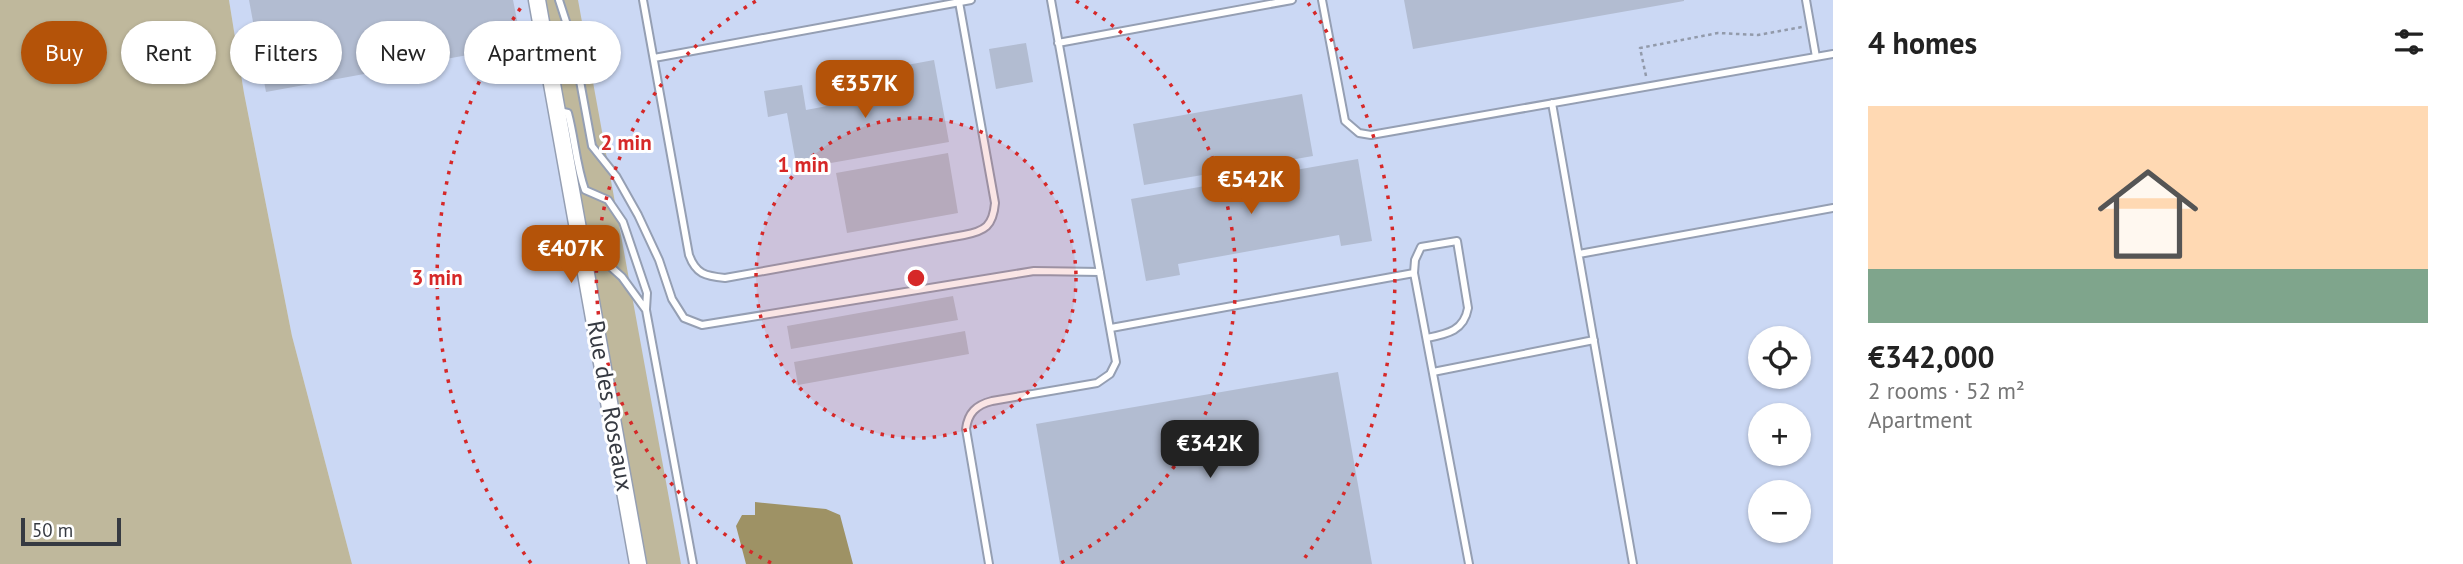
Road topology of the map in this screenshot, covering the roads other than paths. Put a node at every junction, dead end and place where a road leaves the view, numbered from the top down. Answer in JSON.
{"nodes":[{"id":1,"x":537,"y":0,"type":"edge"},
{"id":2,"x":558,"y":0,"type":"edge"},
{"id":3,"x":643,"y":0,"type":"edge"},
{"id":4,"x":971,"y":0,"type":"edge"},
{"id":5,"x":1051,"y":0,"type":"edge"},
{"id":6,"x":1292,"y":0,"type":"edge"},
{"id":7,"x":1322,"y":0,"type":"edge"},
{"id":8,"x":1806,"y":0,"type":"edge"},
{"id":9,"x":960,"y":2,"type":"junction"},
{"id":10,"x":1058,"y":43,"type":"junction"},
{"id":11,"x":1833,"y":54,"type":"edge"},
{"id":12,"x":1816,"y":57,"type":"junction"},
{"id":13,"x":654,"y":58,"type":"junction"},
{"id":14,"x":1552,"y":103,"type":"junction"},
{"id":15,"x":557,"y":111,"type":"junction"},
{"id":16,"x":1833,"y":208,"type":"edge"},
{"id":17,"x":580,"y":240,"type":"junction"},
{"id":18,"x":1578,"y":254,"type":"junction"},
{"id":19,"x":1100,"y":272,"type":"junction"},
{"id":20,"x":1414,"y":273,"type":"junction"},
{"id":21,"x":646,"y":310,"type":"junction"},
{"id":22,"x":1111,"y":328,"type":"junction"},
{"id":23,"x":1427,"y":338,"type":"junction"},
{"id":24,"x":1594,"y":340,"type":"junction"},
{"id":25,"x":1433,"y":372,"type":"junction"},
{"id":26,"x":638,"y":564,"type":"edge"},
{"id":27,"x":693,"y":564,"type":"edge"},
{"id":28,"x":989,"y":564,"type":"edge"},
{"id":29,"x":1469,"y":564,"type":"edge"},
{"id":30,"x":1633,"y":564,"type":"edge"}],
"edges":[{"from":1,"to":15,"type":"street","name":"Rue des Roseaux"},
{"from":2,"to":19,"type":"lane"},
{"from":3,"to":13,"type":"lane"},
{"from":4,"to":9,"type":"lane"},
{"from":5,"to":10,"type":"lane"},
{"from":6,"to":10,"type":"lane"},
{"from":7,"to":14,"type":"lane"},
{"from":8,"to":12,"type":"lane"},
{"from":9,"to":13,"type":"lane"},
{"from":9,"to":13,"type":"lane"},
{"from":10,"to":19,"type":"lane"},
{"from":11,"to":12,"type":"lane"},
{"from":12,"to":14,"type":"lane"},
{"from":14,"to":18,"type":"lane"},
{"from":15,"to":17,"type":"street","name":"Rue des Roseaux"},
{"from":15,"to":21,"type":"lane"},
{"from":16,"to":18,"type":"lane"},
{"from":17,"to":21,"type":"lane"},
{"from":17,"to":26,"type":"street","name":"Rue des Roseaux"},
{"from":18,"to":24,"type":"lane"},
{"from":19,"to":22,"type":"lane"},
{"from":20,"to":22,"type":"lane"},
{"from":20,"to":23,"type":"lane"},
{"from":20,"to":23,"type":"lane"},
{"from":21,"to":27,"type":"lane"},
{"from":22,"to":28,"type":"lane"},
{"from":23,"to":25,"type":"lane"},
{"from":24,"to":25,"type":"lane"},
{"from":24,"to":30,"type":"lane"},
{"from":25,"to":29,"type":"lane"}]}
